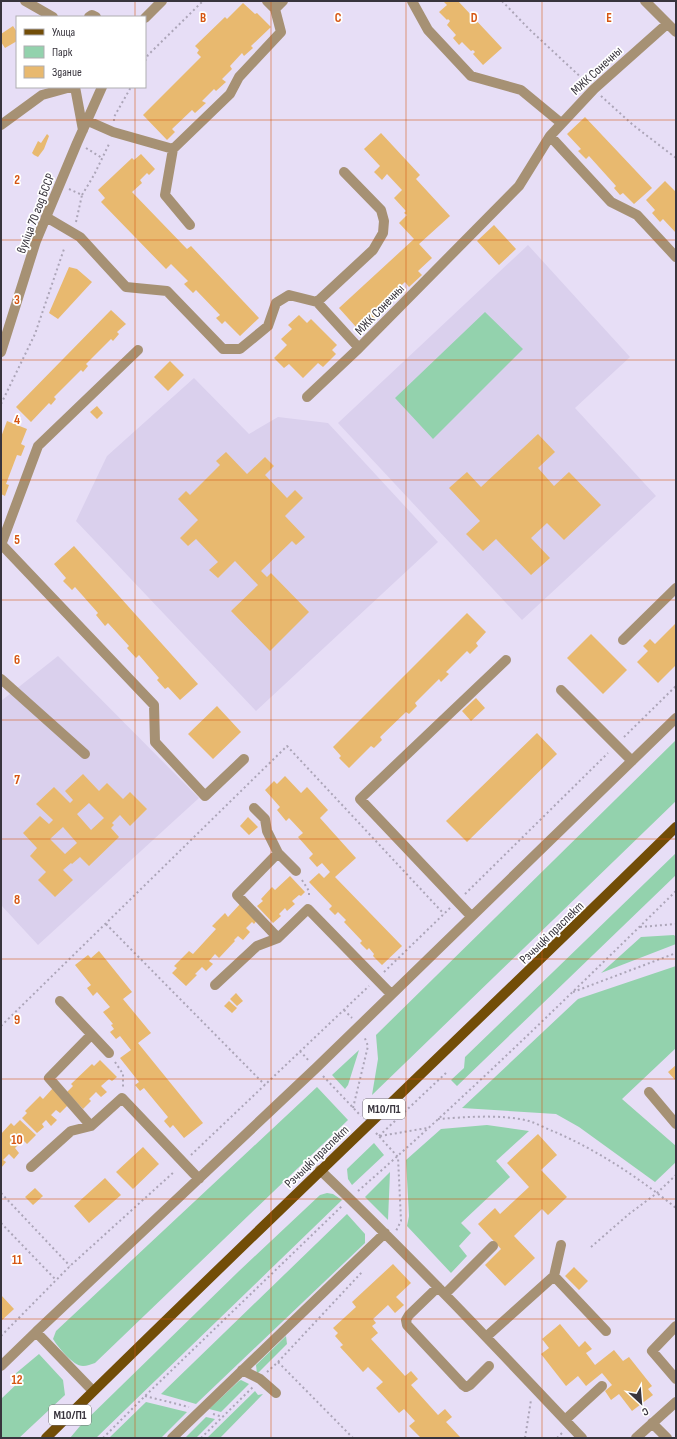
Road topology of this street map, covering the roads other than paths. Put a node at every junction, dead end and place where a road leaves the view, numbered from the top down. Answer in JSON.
{"nodes":[{"id":1,"x":26,"y":1,"type":"edge"},
{"id":2,"x":162,"y":1,"type":"edge"},
{"id":3,"x":267,"y":1,"type":"edge"},
{"id":4,"x":284,"y":1,"type":"edge"},
{"id":5,"x":412,"y":1,"type":"edge"},
{"id":6,"x":645,"y":1,"type":"edge"},
{"id":7,"x":275,"y":8,"type":"junction"},
{"id":8,"x":51,"y":16,"type":"edge"},
{"id":9,"x":146,"y":17,"type":"edge"},
{"id":10,"x":667,"y":24,"type":"junction"},
{"id":11,"x":676,"y":32,"type":"edge"},
{"id":12,"x":67,"y":88,"type":"edge"},
{"id":13,"x":75,"y":88,"type":"edge"},
{"id":14,"x":102,"y":88,"type":"edge"},
{"id":15,"x":561,"y":123,"type":"junction"},
{"id":16,"x":1,"y":125,"type":"edge"},
{"id":17,"x":85,"y":125,"type":"junction"},
{"id":18,"x":550,"y":136,"type":"junction"},
{"id":19,"x":173,"y":149,"type":"junction"},
{"id":20,"x":344,"y":172,"type":"dead end"},
{"id":21,"x":46,"y":217,"type":"junction"},
{"id":22,"x":190,"y":225,"type":"dead end"},
{"id":23,"x":676,"y":257,"type":"edge"},
{"id":24,"x":317,"y":302,"type":"junction"},
{"id":25,"x":359,"y":348,"type":"junction"},
{"id":26,"x":138,"y":350,"type":"dead end"},
{"id":27,"x":1,"y":352,"type":"edge"},
{"id":28,"x":307,"y":397,"type":"dead end"},
{"id":29,"x":1,"y":544,"type":"edge"},
{"id":30,"x":676,"y":588,"type":"edge"},
{"id":31,"x":622,"y":640,"type":"dead end"},
{"id":32,"x":506,"y":660,"type":"dead end"},
{"id":33,"x":1,"y":679,"type":"edge"},
{"id":34,"x":561,"y":690,"type":"dead end"},
{"id":35,"x":676,"y":718,"type":"edge"},
{"id":36,"x":85,"y":754,"type":"dead end"},
{"id":37,"x":244,"y":759,"type":"dead end"},
{"id":38,"x":632,"y":762,"type":"junction"},
{"id":39,"x":254,"y":808,"type":"dead end"},
{"id":40,"x":676,"y":827,"type":"edge"},
{"id":41,"x":278,"y":853,"type":"junction"},
{"id":42,"x":296,"y":871,"type":"road end"},
{"id":43,"x":471,"y":916,"type":"junction"},
{"id":44,"x":278,"y":938,"type":"junction"},
{"id":45,"x":215,"y":985,"type":"dead end"},
{"id":46,"x":391,"y":994,"type":"junction"},
{"id":47,"x":60,"y":1001,"type":"dead end"},
{"id":48,"x":91,"y":1035,"type":"junction"},
{"id":49,"x":109,"y":1053,"type":"road end"},
{"id":50,"x":649,"y":1092,"type":"dead end"},
{"id":51,"x":676,"y":1124,"type":"edge"},
{"id":52,"x":91,"y":1126,"type":"junction"},
{"id":53,"x":31,"y":1167,"type":"dead end"},
{"id":54,"x":320,"y":1170,"type":"junction"},
{"id":55,"x":199,"y":1179,"type":"junction"},
{"id":56,"x":385,"y":1233,"type":"junction"},
{"id":57,"x":561,"y":1245,"type":"dead end"},
{"id":58,"x":493,"y":1246,"type":"dead end"},
{"id":59,"x":554,"y":1276,"type":"junction"},
{"id":60,"x":441,"y":1290,"type":"junction"},
{"id":61,"x":676,"y":1326,"type":"edge"},
{"id":62,"x":606,"y":1331,"type":"dead end"},
{"id":63,"x":36,"y":1332,"type":"junction"},
{"id":64,"x":486,"y":1337,"type":"junction"},
{"id":65,"x":2,"y":1362,"type":"edge"},
{"id":66,"x":489,"y":1366,"type":"dead end"},
{"id":67,"x":242,"y":1370,"type":"junction"},
{"id":68,"x":676,"y":1379,"type":"edge"},
{"id":69,"x":602,"y":1386,"type":"dead end"},
{"id":70,"x":93,"y":1391,"type":"junction"},
{"id":71,"x":276,"y":1393,"type":"dead end"},
{"id":72,"x":676,"y":1402,"type":"edge"},
{"id":73,"x":565,"y":1420,"type":"junction"},
{"id":74,"x":652,"y":1423,"type":"junction"},
{"id":75,"x":46,"y":1438,"type":"edge"},
{"id":76,"x":172,"y":1438,"type":"edge"},
{"id":77,"x":582,"y":1438,"type":"edge"},
{"id":78,"x":636,"y":1438,"type":"edge"},
{"id":79,"x":667,"y":1438,"type":"edge"}],
"edges":[{"from":1,"to":8,"type":"street"},
{"from":2,"to":9,"type":"street"},
{"from":3,"to":7,"type":"street"},
{"from":4,"to":7,"type":"street"},
{"from":5,"to":15,"type":"street"},
{"from":6,"to":10,"type":"street"},
{"from":7,"to":19,"type":"street"},
{"from":10,"to":11,"type":"street"},
{"from":10,"to":15,"type":"street","name":"МЖК Сонечны"},
{"from":12,"to":16,"type":"street"},
{"from":13,"to":17,"type":"street"},
{"from":14,"to":17,"type":"street","name":"вуліца 70 год БССР"},
{"from":15,"to":18,"type":"street","name":"МЖК Сонечны"},
{"from":17,"to":19,"type":"street"},
{"from":17,"to":21,"type":"street","name":"вуліца 70 год БССР"},
{"from":18,"to":23,"type":"street"},
{"from":18,"to":25,"type":"street","name":"МЖК Сонечны"},
{"from":19,"to":22,"type":"street"},
{"from":20,"to":24,"type":"street"},
{"from":21,"to":24,"type":"street"},
{"from":21,"to":27,"type":"street","name":"вуліца 70 год БССР"},
{"from":24,"to":25,"type":"street","name":"МЖК Сонечны"},
{"from":25,"to":28,"type":"street"},
{"from":26,"to":29,"type":"street"},
{"from":29,"to":37,"type":"street"},
{"from":30,"to":31,"type":"street"},
{"from":32,"to":43,"type":"street"},
{"from":33,"to":36,"type":"street"},
{"from":34,"to":38,"type":"street"},
{"from":35,"to":38,"type":"street"},
{"from":38,"to":43,"type":"street"},
{"from":39,"to":41,"type":"street"},
{"from":40,"to":54,"type":"main road","name":"Рэчыцкі праспект","number":"М10/П1"},
{"from":41,"to":42,"type":"street"},
{"from":41,"to":44,"type":"street"},
{"from":43,"to":46,"type":"street"},
{"from":44,"to":45,"type":"street"},
{"from":44,"to":46,"type":"street"},
{"from":46,"to":55,"type":"street"},
{"from":47,"to":48,"type":"street"},
{"from":48,"to":49,"type":"street"},
{"from":48,"to":52,"type":"street"},
{"from":50,"to":51,"type":"street"},
{"from":52,"to":53,"type":"street"},
{"from":52,"to":55,"type":"street"},
{"from":54,"to":56,"type":"street"},
{"from":54,"to":70,"type":"main road","name":"Рэчыцкі праспект","number":"М10/П1"},
{"from":55,"to":63,"type":"street"},
{"from":56,"to":60,"type":"street"},
{"from":56,"to":67,"type":"street"},
{"from":57,"to":59,"type":"street"},
{"from":58,"to":60,"type":"street"},
{"from":59,"to":62,"type":"street"},
{"from":59,"to":64,"type":"street"},
{"from":60,"to":64,"type":"street"},
{"from":60,"to":66,"type":"street"},
{"from":61,"to":68,"type":"street"},
{"from":63,"to":65,"type":"street"},
{"from":63,"to":70,"type":"street"},
{"from":64,"to":73,"type":"street"},
{"from":67,"to":71,"type":"street"},
{"from":67,"to":76,"type":"street"},
{"from":69,"to":73,"type":"street"},
{"from":70,"to":75,"type":"main road","name":"Рэчыцкі праспект","number":"М10/П1"},
{"from":72,"to":74,"type":"street"},
{"from":73,"to":77,"type":"street"},
{"from":74,"to":78,"type":"street"},
{"from":74,"to":79,"type":"street"}]}
